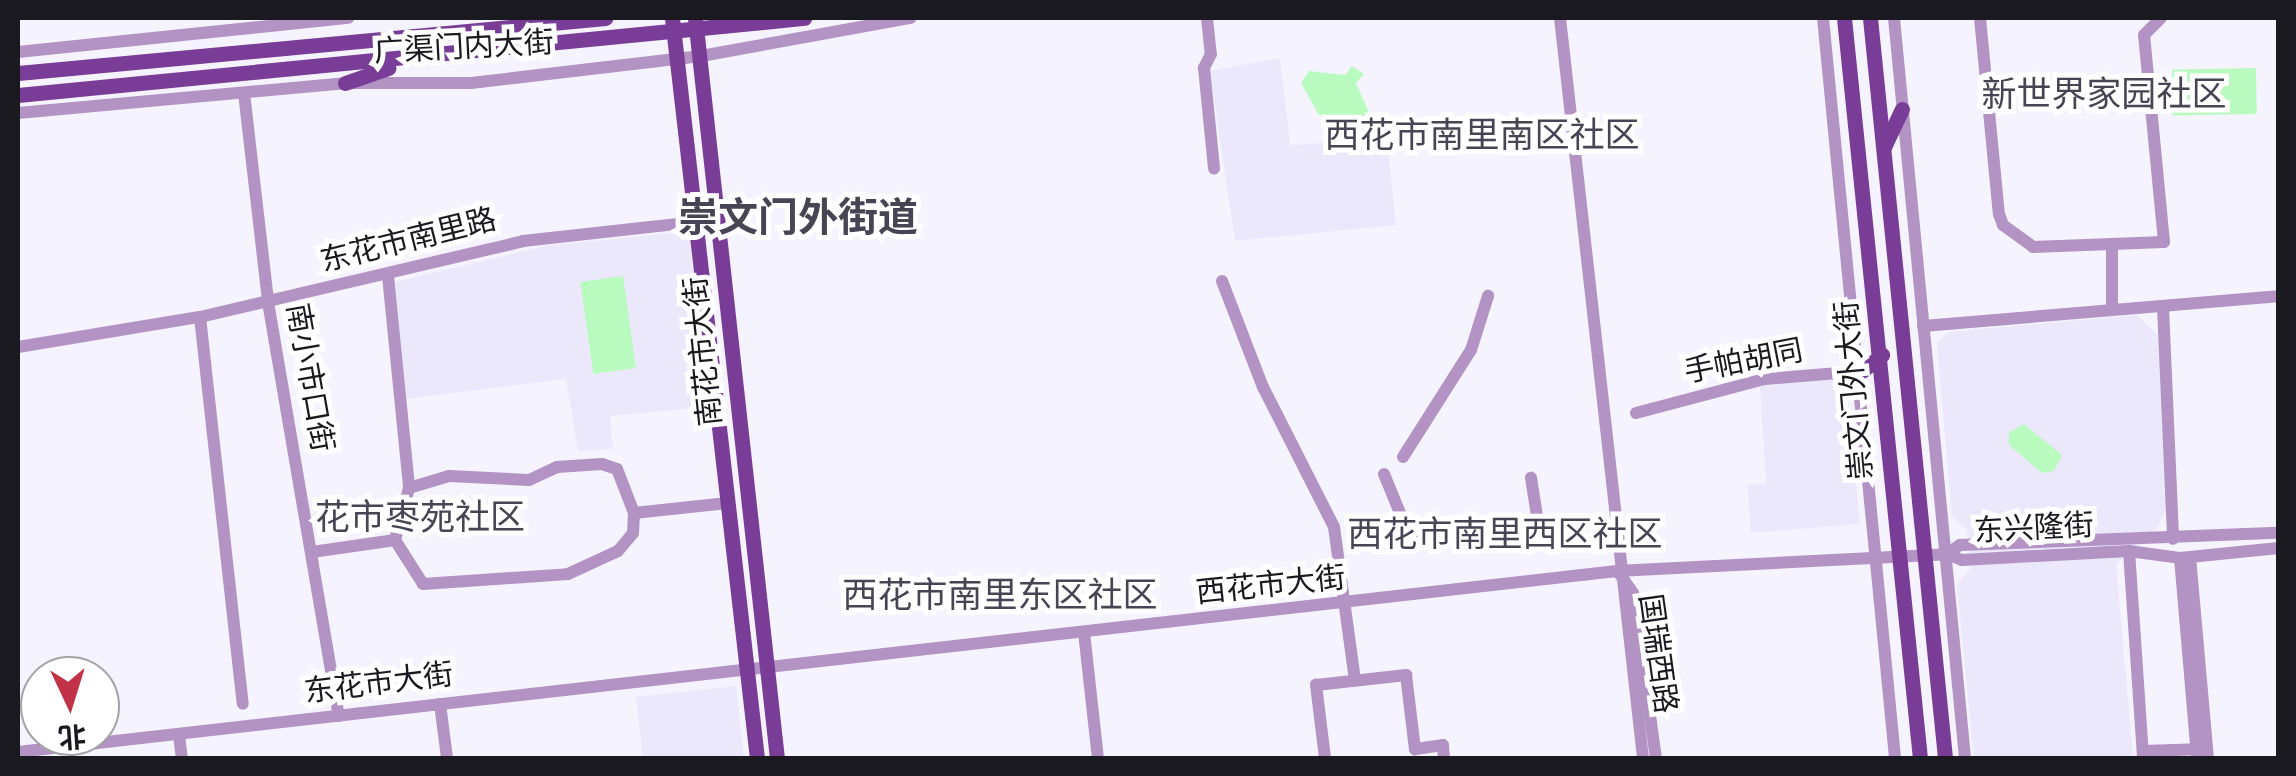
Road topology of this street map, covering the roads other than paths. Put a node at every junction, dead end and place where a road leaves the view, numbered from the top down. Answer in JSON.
{"nodes":[{"id":1,"x":348,"y":18,"type":"edge"},
{"id":2,"x":605,"y":18,"type":"edge"},
{"id":3,"x":804,"y":18,"type":"edge"},
{"id":4,"x":911,"y":18,"type":"edge"},
{"id":5,"x":1207,"y":18,"type":"edge"},
{"id":6,"x":1560,"y":18,"type":"edge"},
{"id":7,"x":1824,"y":18,"type":"edge"},
{"id":8,"x":1844,"y":18,"type":"edge"},
{"id":9,"x":1870,"y":18,"type":"edge"},
{"id":10,"x":1894,"y":18,"type":"edge"},
{"id":11,"x":1980,"y":18,"type":"edge"},
{"id":12,"x":2161,"y":18,"type":"edge"},
{"id":13,"x":284,"y":21,"type":"edge"},
{"id":14,"x":697,"y":24,"type":"edge"},
{"id":15,"x":673,"y":26,"type":"edge"},
{"id":16,"x":18,"y":52,"type":"edge"},
{"id":17,"x":701,"y":56,"type":"junction"},
{"id":18,"x":680,"y":58,"type":"junction"},
{"id":19,"x":410,"y":60,"type":"junction"},
{"id":20,"x":18,"y":74,"type":"edge"},
{"id":21,"x":345,"y":83,"type":"junction"},
{"id":22,"x":247,"y":92,"type":"junction"},
{"id":23,"x":18,"y":94,"type":"edge"},
{"id":24,"x":1902,"y":109,"type":"junction"},
{"id":25,"x":18,"y":113,"type":"edge"},
{"id":26,"x":1882,"y":150,"type":"junction"},
{"id":27,"x":1214,"y":170,"type":"dead end"},
{"id":28,"x":696,"y":222,"type":"junction"},
{"id":29,"x":2112,"y":246,"type":"junction"},
{"id":30,"x":388,"y":276,"type":"junction"},
{"id":31,"x":1222,"y":282,"type":"dead end"},
{"id":32,"x":1488,"y":296,"type":"dead end"},
{"id":33,"x":2278,"y":296,"type":"edge"},
{"id":34,"x":268,"y":302,"type":"junction"},
{"id":35,"x":2163,"y":307,"type":"junction"},
{"id":36,"x":2112,"y":310,"type":"junction"},
{"id":37,"x":200,"y":316,"type":"junction"},
{"id":38,"x":1924,"y":326,"type":"junction"},
{"id":39,"x":18,"y":347,"type":"edge"},
{"id":40,"x":1882,"y":355,"type":"junction"},
{"id":41,"x":1862,"y":371,"type":"junction"},
{"id":42,"x":1636,"y":413,"type":"dead end"},
{"id":43,"x":1402,"y":458,"type":"dead end"},
{"id":44,"x":1384,"y":474,"type":"dead end"},
{"id":45,"x":1531,"y":478,"type":"dead end"},
{"id":46,"x":409,"y":488,"type":"junction"},
{"id":47,"x":727,"y":503,"type":"junction"},
{"id":48,"x":634,"y":513,"type":"junction"},
{"id":49,"x":2278,"y":533,"type":"edge"},
{"id":50,"x":2173,"y":539,"type":"junction"},
{"id":51,"x":396,"y":540,"type":"junction"},
{"id":52,"x":2278,"y":548,"type":"edge"},
{"id":53,"x":2129,"y":551,"type":"junction"},
{"id":54,"x":312,"y":552,"type":"junction"},
{"id":55,"x":1947,"y":554,"type":"junction"},
{"id":56,"x":1924,"y":556,"type":"junction"},
{"id":57,"x":1900,"y":557,"type":"junction"},
{"id":58,"x":1874,"y":558,"type":"junction"},
{"id":59,"x":2185,"y":558,"type":"junction"},
{"id":60,"x":1617,"y":571,"type":"junction"},
{"id":61,"x":1347,"y":606,"type":"junction"},
{"id":62,"x":1084,"y":632,"type":"junction"},
{"id":63,"x":766,"y":666,"type":"junction"},
{"id":64,"x":747,"y":668,"type":"junction"},
{"id":65,"x":1354,"y":681,"type":"junction"},
{"id":66,"x":243,"y":704,"type":"dead end"},
{"id":67,"x":440,"y":704,"type":"junction"},
{"id":68,"x":339,"y":716,"type":"junction"},
{"id":69,"x":179,"y":735,"type":"junction"},
{"id":70,"x":18,"y":752,"type":"edge"},
{"id":71,"x":2202,"y":754,"type":"edge"},
{"id":72,"x":2143,"y":755,"type":"edge"},
{"id":73,"x":182,"y":758,"type":"edge"},
{"id":74,"x":447,"y":758,"type":"edge"},
{"id":75,"x":757,"y":758,"type":"edge"},
{"id":76,"x":776,"y":758,"type":"edge"},
{"id":77,"x":1098,"y":758,"type":"edge"},
{"id":78,"x":1324,"y":758,"type":"edge"},
{"id":79,"x":1444,"y":758,"type":"edge"},
{"id":80,"x":1644,"y":758,"type":"edge"},
{"id":81,"x":1656,"y":758,"type":"edge"},
{"id":82,"x":1895,"y":758,"type":"edge"},
{"id":83,"x":1920,"y":758,"type":"edge"},
{"id":84,"x":1945,"y":758,"type":"edge"},
{"id":85,"x":1966,"y":758,"type":"edge"}],
"edges":[{"from":1,"to":13,"type":"street","name":"广渠门内大街"},
{"from":2,"to":20,"type":"main road","name":"广渠门内大街"},
{"from":3,"to":14,"type":"main road","name":"广渠门内大街"},
{"from":4,"to":17,"type":"street","name":"广渠门内大街"},
{"from":5,"to":27,"type":"street"},
{"from":6,"to":60,"type":"street"},
{"from":7,"to":41,"type":"street","name":"崇文门外大街"},
{"from":8,"to":40,"type":"main road","name":"崇文门外大街"},
{"from":9,"to":26,"type":"main road","name":"崇文门外大街"},
{"from":10,"to":24,"type":"street"},
{"from":11,"to":29,"type":"street"},
{"from":12,"to":29,"type":"street"},
{"from":13,"to":16,"type":"street","name":"广渠门内大街"},
{"from":14,"to":15,"type":"main road","name":"广渠门内大街"},
{"from":14,"to":17,"type":"main road","name":"南花市大街"},
{"from":15,"to":18,"type":"main road","name":"南花市大街"},
{"from":15,"to":19,"type":"main road","name":"广渠门内大街"},
{"from":17,"to":18,"type":"street","name":"广渠门内大街"},
{"from":17,"to":63,"type":"main road","name":"南花市大街"},
{"from":18,"to":21,"type":"street","name":"广渠门内大街"},
{"from":18,"to":28,"type":"main road","name":"南花市大街"},
{"from":19,"to":21,"type":"main road"},
{"from":19,"to":23,"type":"main road","name":"广渠门内大街"},
{"from":21,"to":22,"type":"street","name":"广渠门内大街"},
{"from":22,"to":25,"type":"street","name":"广渠门内大街"},
{"from":22,"to":34,"type":"street","name":"南小市口街"},
{"from":24,"to":26,"type":"main road"},
{"from":24,"to":38,"type":"street"},
{"from":26,"to":56,"type":"main road","name":"崇文门外大街"},
{"from":28,"to":30,"type":"street","name":"东花市南里路"},
{"from":28,"to":47,"type":"main road","name":"南花市大街"},
{"from":29,"to":36,"type":"street"},
{"from":30,"to":34,"type":"street","name":"东花市南里路"},
{"from":30,"to":46,"type":"street"},
{"from":31,"to":61,"type":"street"},
{"from":32,"to":43,"type":"street"},
{"from":33,"to":35,"type":"street"},
{"from":34,"to":37,"type":"street","name":"东花市南里路"},
{"from":34,"to":54,"type":"street","name":"南小市口街"},
{"from":35,"to":36,"type":"street"},
{"from":35,"to":50,"type":"street"},
{"from":36,"to":38,"type":"street"},
{"from":37,"to":39,"type":"street","name":"东花市南里路"},
{"from":37,"to":66,"type":"street"},
{"from":38,"to":55,"type":"street"},
{"from":40,"to":41,"type":"main road"},
{"from":40,"to":57,"type":"main road","name":"崇文门外大街"},
{"from":41,"to":42,"type":"street","name":"手帕胡同"},
{"from":41,"to":58,"type":"street","name":"崇文门外大街"},
{"from":44,"to":45,"type":"street"},
{"from":46,"to":48,"type":"street"},
{"from":46,"to":51,"type":"street"},
{"from":47,"to":48,"type":"street"},
{"from":47,"to":64,"type":"main road","name":"南花市大街"},
{"from":48,"to":51,"type":"street"},
{"from":49,"to":50,"type":"street","name":"东兴隆街"},
{"from":50,"to":55,"type":"street","name":"东兴隆街"},
{"from":51,"to":54,"type":"street"},
{"from":52,"to":59,"type":"street","name":"东兴隆街"},
{"from":53,"to":55,"type":"street","name":"东兴隆街"},
{"from":53,"to":59,"type":"street","name":"东兴隆街"},
{"from":53,"to":72,"type":"street"},
{"from":54,"to":68,"type":"street","name":"南小市口街"},
{"from":55,"to":56,"type":"street","name":"西花市大街"},
{"from":55,"to":85,"type":"street"},
{"from":56,"to":57,"type":"street","name":"西花市大街"},
{"from":56,"to":84,"type":"main road","name":"崇文门外大街"},
{"from":57,"to":58,"type":"street","name":"西花市大街"},
{"from":57,"to":83,"type":"main road","name":"崇文门外大街"},
{"from":58,"to":60,"type":"street","name":"西花市大街"},
{"from":58,"to":82,"type":"street","name":"崇文门外大街"},
{"from":59,"to":71,"type":"street"},
{"from":60,"to":61,"type":"street","name":"西花市大街"},
{"from":60,"to":80,"type":"street","name":"国瑞西路"},
{"from":60,"to":81,"type":"street","name":"国瑞西路"},
{"from":61,"to":62,"type":"street","name":"西花市大街"},
{"from":61,"to":65,"type":"street"},
{"from":62,"to":63,"type":"street","name":"西花市大街"},
{"from":62,"to":77,"type":"street"},
{"from":63,"to":64,"type":"street","name":"东花市大街"},
{"from":63,"to":76,"type":"main road","name":"南花市大街"},
{"from":64,"to":67,"type":"street","name":"东花市大街"},
{"from":64,"to":75,"type":"main road","name":"南花市大街"},
{"from":65,"to":78,"type":"street"},
{"from":65,"to":79,"type":"street"},
{"from":67,"to":68,"type":"street","name":"东花市大街"},
{"from":67,"to":74,"type":"street"},
{"from":68,"to":69,"type":"street","name":"东花市大街"},
{"from":69,"to":70,"type":"street","name":"东花市大街"},
{"from":69,"to":73,"type":"street"},
{"from":71,"to":72,"type":"street"}]}
